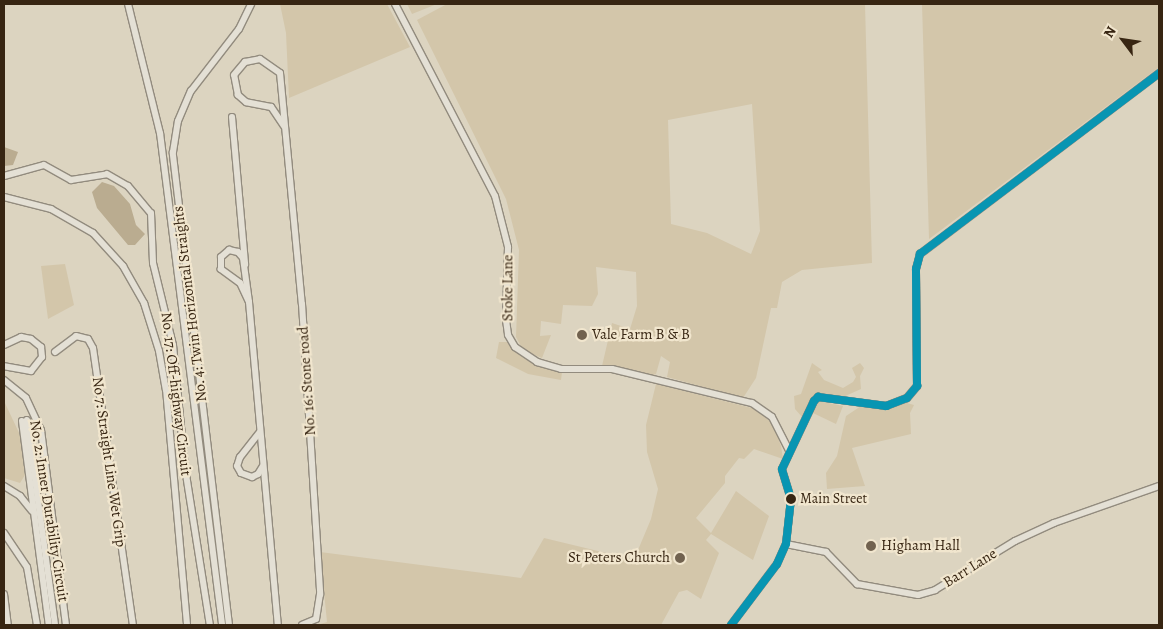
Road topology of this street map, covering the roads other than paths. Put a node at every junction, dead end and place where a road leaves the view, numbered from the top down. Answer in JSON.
{"nodes":[{"id":1,"x":128,"y":4,"type":"edge"},
{"id":2,"x":251,"y":4,"type":"edge"},
{"id":3,"x":395,"y":4,"type":"edge"},
{"id":4,"x":1159,"y":73,"type":"edge"},
{"id":5,"x":232,"y":117,"type":"dead end"},
{"id":6,"x":284,"y":126,"type":"junction"},
{"id":7,"x":4,"y":176,"type":"edge"},
{"id":8,"x":4,"y":197,"type":"edge"},
{"id":9,"x":245,"y":264,"type":"junction"},
{"id":10,"x":249,"y":302,"type":"junction"},
{"id":11,"x":4,"y":345,"type":"edge"},
{"id":12,"x":55,"y":352,"type":"dead end"},
{"id":13,"x":4,"y":366,"type":"edge"},
{"id":14,"x":4,"y":380,"type":"edge"},
{"id":15,"x":259,"y":417,"type":"junction"},
{"id":16,"x":788,"y":451,"type":"junction"},
{"id":17,"x":263,"y":466,"type":"junction"},
{"id":18,"x":4,"y":486,"type":"edge"},
{"id":19,"x":1159,"y":486,"type":"edge"},
{"id":20,"x":34,"y":513,"type":"junction"},
{"id":21,"x":4,"y":533,"type":"edge"},
{"id":22,"x":786,"y":544,"type":"junction"},
{"id":23,"x":4,"y":594,"type":"edge"},
{"id":24,"x":8,"y":625,"type":"edge"},
{"id":25,"x":37,"y":625,"type":"edge"},
{"id":26,"x":49,"y":625,"type":"edge"},
{"id":27,"x":55,"y":625,"type":"edge"},
{"id":28,"x":66,"y":625,"type":"edge"},
{"id":29,"x":133,"y":625,"type":"edge"},
{"id":30,"x":187,"y":625,"type":"edge"},
{"id":31,"x":210,"y":625,"type":"edge"},
{"id":32,"x":222,"y":625,"type":"edge"},
{"id":33,"x":229,"y":625,"type":"edge"},
{"id":34,"x":278,"y":625,"type":"edge"},
{"id":35,"x":302,"y":625,"type":"edge"},
{"id":36,"x":731,"y":625,"type":"edge"}],
"edges":[{"from":1,"to":32,"type":"street","name":"No. 4: Twin Horizontal Straights"},
{"from":2,"to":33,"type":"street","name":"No. 4: Twin Horizontal Straights"},
{"from":3,"to":16,"type":"street","name":"Stoke Lane"},
{"from":4,"to":16,"type":"street"},
{"from":5,"to":9,"type":"street"},
{"from":6,"to":6,"type":"street","name":"No. 16: Stone road"},
{"from":6,"to":35,"type":"street","name":"No. 16: Stone road"},
{"from":7,"to":31,"type":"street","name":"No. 17: Off-highway Circuit"},
{"from":8,"to":30,"type":"street"},
{"from":9,"to":10,"type":"street"},
{"from":9,"to":10,"type":"street"},
{"from":10,"to":15,"type":"street"},
{"from":11,"to":13,"type":"street"},
{"from":12,"to":29,"type":"street","name":"No 7: Straight Line Wet Grip"},
{"from":14,"to":28,"type":"street","name":"No. 2: Inner Durability Circuit"},
{"from":15,"to":17,"type":"street"},
{"from":15,"to":17,"type":"street"},
{"from":16,"to":22,"type":"street"},
{"from":17,"to":34,"type":"street"},
{"from":18,"to":20,"type":"street"},
{"from":19,"to":22,"type":"street","name":"Barr Lane"},
{"from":20,"to":26,"type":"street"},
{"from":20,"to":27,"type":"street"},
{"from":21,"to":25,"type":"street"},
{"from":22,"to":36,"type":"street"},
{"from":23,"to":24,"type":"street"}]}
